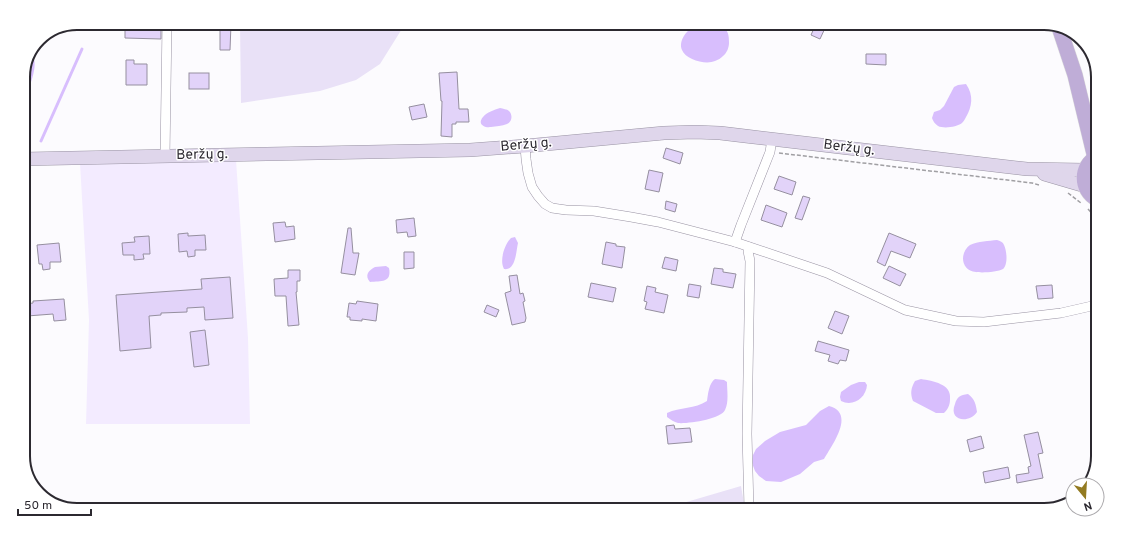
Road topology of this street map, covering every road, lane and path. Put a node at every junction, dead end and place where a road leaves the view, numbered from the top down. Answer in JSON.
{"nodes":[{"id":1,"x":167,"y":30,"type":"edge"},
{"id":2,"x":1061,"y":34,"type":"edge"},
{"id":3,"x":1075,"y":76,"type":"junction"},
{"id":4,"x":1091,"y":110,"type":"edge"},
{"id":5,"x":1091,"y":138,"type":"edge"},
{"id":6,"x":771,"y":145,"type":"junction"},
{"id":7,"x":525,"y":146,"type":"junction"},
{"id":8,"x":165,"y":156,"type":"junction"},
{"id":9,"x":30,"y":159,"type":"edge"},
{"id":10,"x":1091,"y":162,"type":"edge"},
{"id":11,"x":1027,"y":169,"type":"junction"},
{"id":12,"x":1085,"y":170,"type":"junction"},
{"id":13,"x":1039,"y":185,"type":"dead end"},
{"id":14,"x":1085,"y":186,"type":"junction"},
{"id":15,"x":1068,"y":194,"type":"dead end"},
{"id":16,"x":1091,"y":194,"type":"edge"},
{"id":17,"x":1091,"y":212,"type":"edge"},
{"id":18,"x":735,"y":242,"type":"junction"},
{"id":19,"x":749,"y":247,"type":"junction"},
{"id":20,"x":1091,"y":306,"type":"edge"},
{"id":21,"x":749,"y":503,"type":"edge"}],
"edges":[{"from":1,"to":8,"type":"street"},
{"from":2,"to":3,"type":"main road"},
{"from":3,"to":4,"type":"main road"},
{"from":3,"to":5,"type":"main road"},
{"from":6,"to":7,"type":"main road","name":"Beržų g."},
{"from":6,"to":11,"type":"main road","name":"Beržų g."},
{"from":6,"to":13,"type":"path"},
{"from":6,"to":18,"type":"street"},
{"from":7,"to":8,"type":"main road","name":"Beržų g."},
{"from":7,"to":18,"type":"street"},
{"from":8,"to":9,"type":"main road","name":"Beržų g."},
{"from":10,"to":12,"type":"main road"},
{"from":11,"to":12,"type":"main road"},
{"from":11,"to":14,"type":"main road"},
{"from":12,"to":14,"type":"main road"},
{"from":14,"to":16,"type":"main road"},
{"from":15,"to":17,"type":"path"},
{"from":18,"to":19,"type":"street"},
{"from":19,"to":20,"type":"street"},
{"from":19,"to":21,"type":"street"}]}
